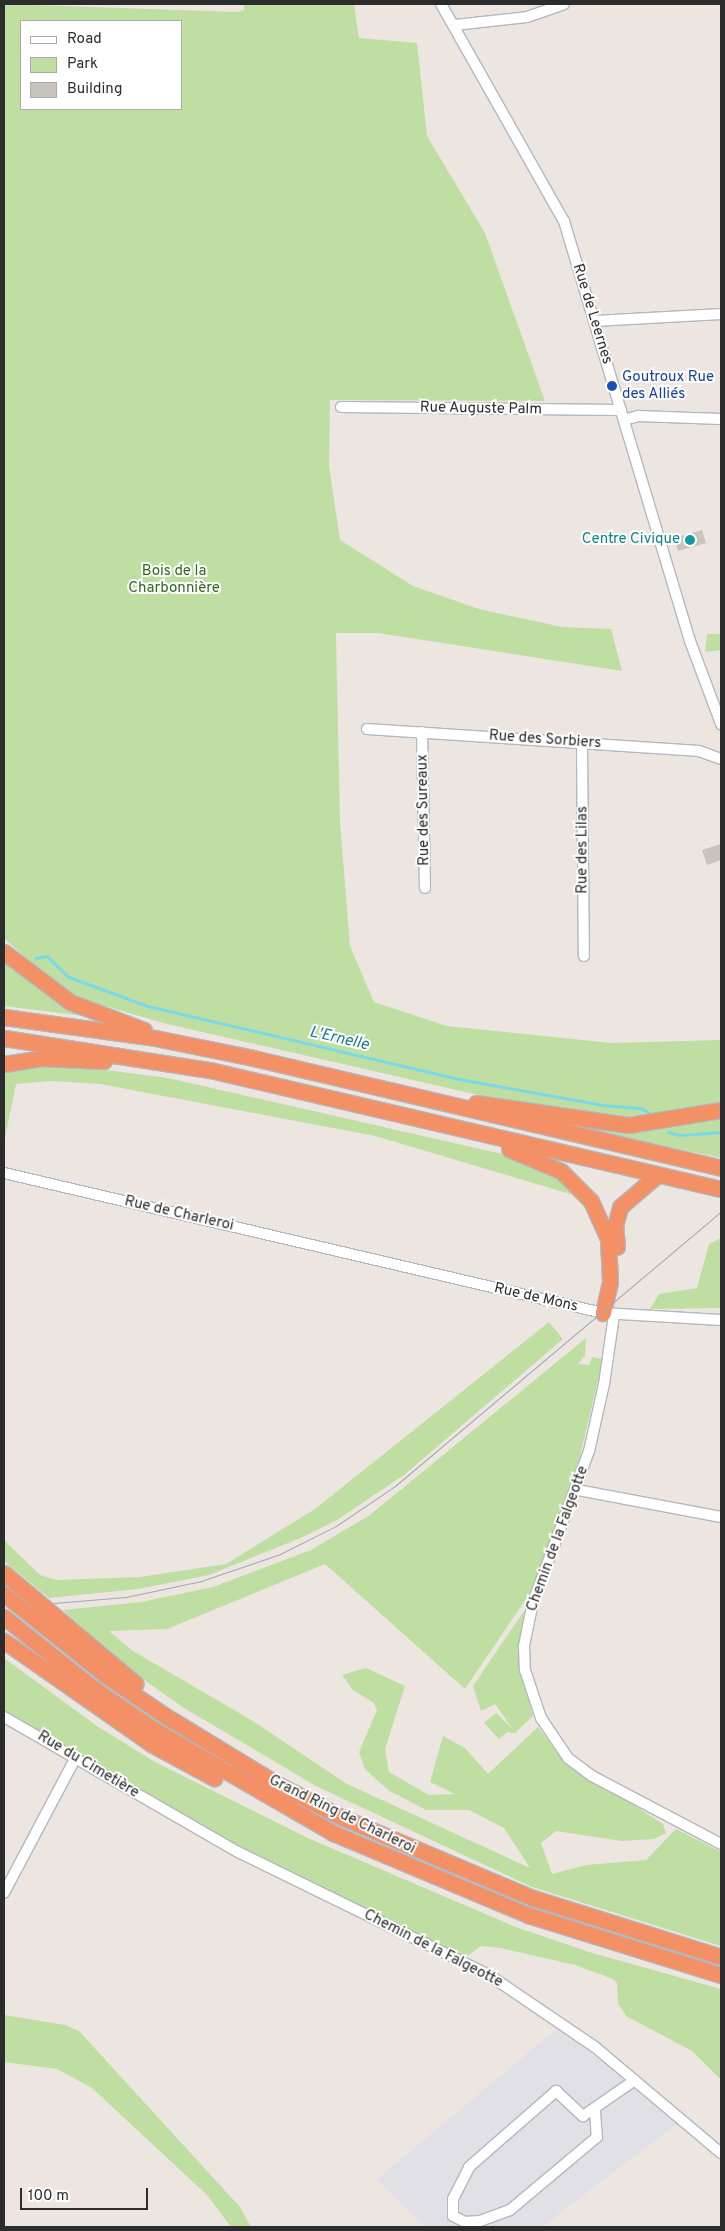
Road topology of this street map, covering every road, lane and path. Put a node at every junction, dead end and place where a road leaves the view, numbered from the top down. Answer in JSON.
{"nodes":[{"id":1,"x":441,"y":4,"type":"edge"},
{"id":2,"x":564,"y":4,"type":"edge"},
{"id":3,"x":539,"y":8,"type":"edge"},
{"id":4,"x":455,"y":25,"type":"junction"},
{"id":5,"x":721,"y":314,"type":"edge"},
{"id":6,"x":595,"y":321,"type":"junction"},
{"id":7,"x":341,"y":407,"type":"dead end"},
{"id":8,"x":621,"y":410,"type":"junction"},
{"id":9,"x":721,"y":419,"type":"edge"},
{"id":10,"x":624,"y":420,"type":"junction"},
{"id":11,"x":721,"y":724,"type":"edge"},
{"id":12,"x":367,"y":729,"type":"dead end"},
{"id":13,"x":422,"y":732,"type":"junction"},
{"id":14,"x":582,"y":743,"type":"junction"},
{"id":15,"x":721,"y":759,"type":"edge"},
{"id":16,"x":425,"y":888,"type":"dead end"},
{"id":17,"x":4,"y":952,"type":"edge"},
{"id":18,"x":584,"y":956,"type":"dead end"},
{"id":19,"x":4,"y":1017,"type":"edge"},
{"id":20,"x":4,"y":1038,"type":"edge"},
{"id":21,"x":156,"y":1038,"type":"junction"},
{"id":22,"x":138,"y":1058,"type":"junction"},
{"id":23,"x":4,"y":1064,"type":"edge"},
{"id":24,"x":423,"y":1098,"type":"junction"},
{"id":25,"x":721,"y":1110,"type":"edge"},
{"id":26,"x":491,"y":1136,"type":"junction"},
{"id":27,"x":721,"y":1168,"type":"edge"},
{"id":28,"x":4,"y":1173,"type":"edge"},
{"id":29,"x":656,"y":1176,"type":"junction"},
{"id":30,"x":721,"y":1189,"type":"edge"},
{"id":31,"x":354,"y":1255,"type":"joint"},
{"id":32,"x":608,"y":1314,"type":"junction"},
{"id":33,"x":721,"y":1320,"type":"edge"},
{"id":34,"x":578,"y":1490,"type":"junction"},
{"id":35,"x":721,"y":1517,"type":"edge"},
{"id":36,"x":4,"y":1573,"type":"edge"},
{"id":37,"x":4,"y":1594,"type":"edge"},
{"id":38,"x":4,"y":1617,"type":"edge"},
{"id":39,"x":4,"y":1641,"type":"edge"},
{"id":40,"x":4,"y":1717,"type":"edge"},
{"id":41,"x":223,"y":1752,"type":"junction"},
{"id":42,"x":76,"y":1757,"type":"junction"},
{"id":43,"x":271,"y":1800,"type":"junction"},
{"id":44,"x":171,"y":1815,"type":"joint"},
{"id":45,"x":721,"y":1844,"type":"edge"},
{"id":46,"x":4,"y":1893,"type":"edge"},
{"id":47,"x":721,"y":1957,"type":"edge"},
{"id":48,"x":721,"y":1975,"type":"edge"},
{"id":49,"x":635,"y":2080,"type":"junction"},
{"id":50,"x":595,"y":2111,"type":"junction"},
{"id":51,"x":721,"y":2153,"type":"edge"}],
"edges":[{"from":1,"to":4,"type":"street","name":"Rue de Leernes"},
{"from":2,"to":3,"type":"street"},
{"from":3,"to":4,"type":"street"},
{"from":4,"to":6,"type":"street","name":"Rue de Leernes"},
{"from":5,"to":6,"type":"street"},
{"from":6,"to":8,"type":"street","name":"Rue de Leernes"},
{"from":7,"to":8,"type":"street","name":"Rue Auguste Palm"},
{"from":8,"to":10,"type":"street","name":"Rue de Leernes"},
{"from":9,"to":10,"type":"street"},
{"from":10,"to":11,"type":"street","name":"Rue de Leernes"},
{"from":12,"to":13,"type":"street","name":"Rue des Sorbiers"},
{"from":13,"to":14,"type":"street","name":"Rue des Sorbiers"},
{"from":13,"to":16,"type":"street","name":"Rue des Sureaux"},
{"from":14,"to":15,"type":"street","name":"Rue des Sorbiers"},
{"from":14,"to":18,"type":"street","name":"Rue des Lilas"},
{"from":17,"to":21,"type":"highway"},
{"from":19,"to":21,"type":"highway"},
{"from":20,"to":22,"type":"highway"},
{"from":21,"to":24,"type":"highway"},
{"from":22,"to":23,"type":"highway"},
{"from":22,"to":26,"type":"highway"},
{"from":24,"to":25,"type":"highway"},
{"from":24,"to":27,"type":"highway"},
{"from":26,"to":29,"type":"highway"},
{"from":26,"to":32,"type":"highway"},
{"from":28,"to":31,"type":"street","name":"Rue de Charleroi"},
{"from":29,"to":30,"type":"highway"},
{"from":29,"to":32,"type":"highway"},
{"from":31,"to":32,"type":"street","name":"Rue de Mons"},
{"from":32,"to":33,"type":"street","name":"Rue de Mons"},
{"from":32,"to":34,"type":"street","name":"Chemin de la Falgeotte"},
{"from":34,"to":35,"type":"street"},
{"from":34,"to":45,"type":"street","name":"Chemin de la Falgeotte"},
{"from":36,"to":41,"type":"highway"},
{"from":37,"to":41,"type":"highway","name":"Grand Ring de Charleroi"},
{"from":38,"to":43,"type":"highway","name":"Grand Ring de Charleroi"},
{"from":39,"to":43,"type":"highway"},
{"from":40,"to":42,"type":"street","name":"Rue du Cimetière"},
{"from":41,"to":47,"type":"highway","name":"Grand Ring de Charleroi"},
{"from":42,"to":44,"type":"street","name":"Rue du Cimetière"},
{"from":42,"to":46,"type":"street"},
{"from":43,"to":48,"type":"highway","name":"Grand Ring de Charleroi"},
{"from":44,"to":49,"type":"street","name":"Chemin de la Falgeotte"},
{"from":49,"to":50,"type":"street"},
{"from":49,"to":51,"type":"street","name":"Chemin de la Falgeotte"},
{"from":50,"to":50,"type":"street"}]}
